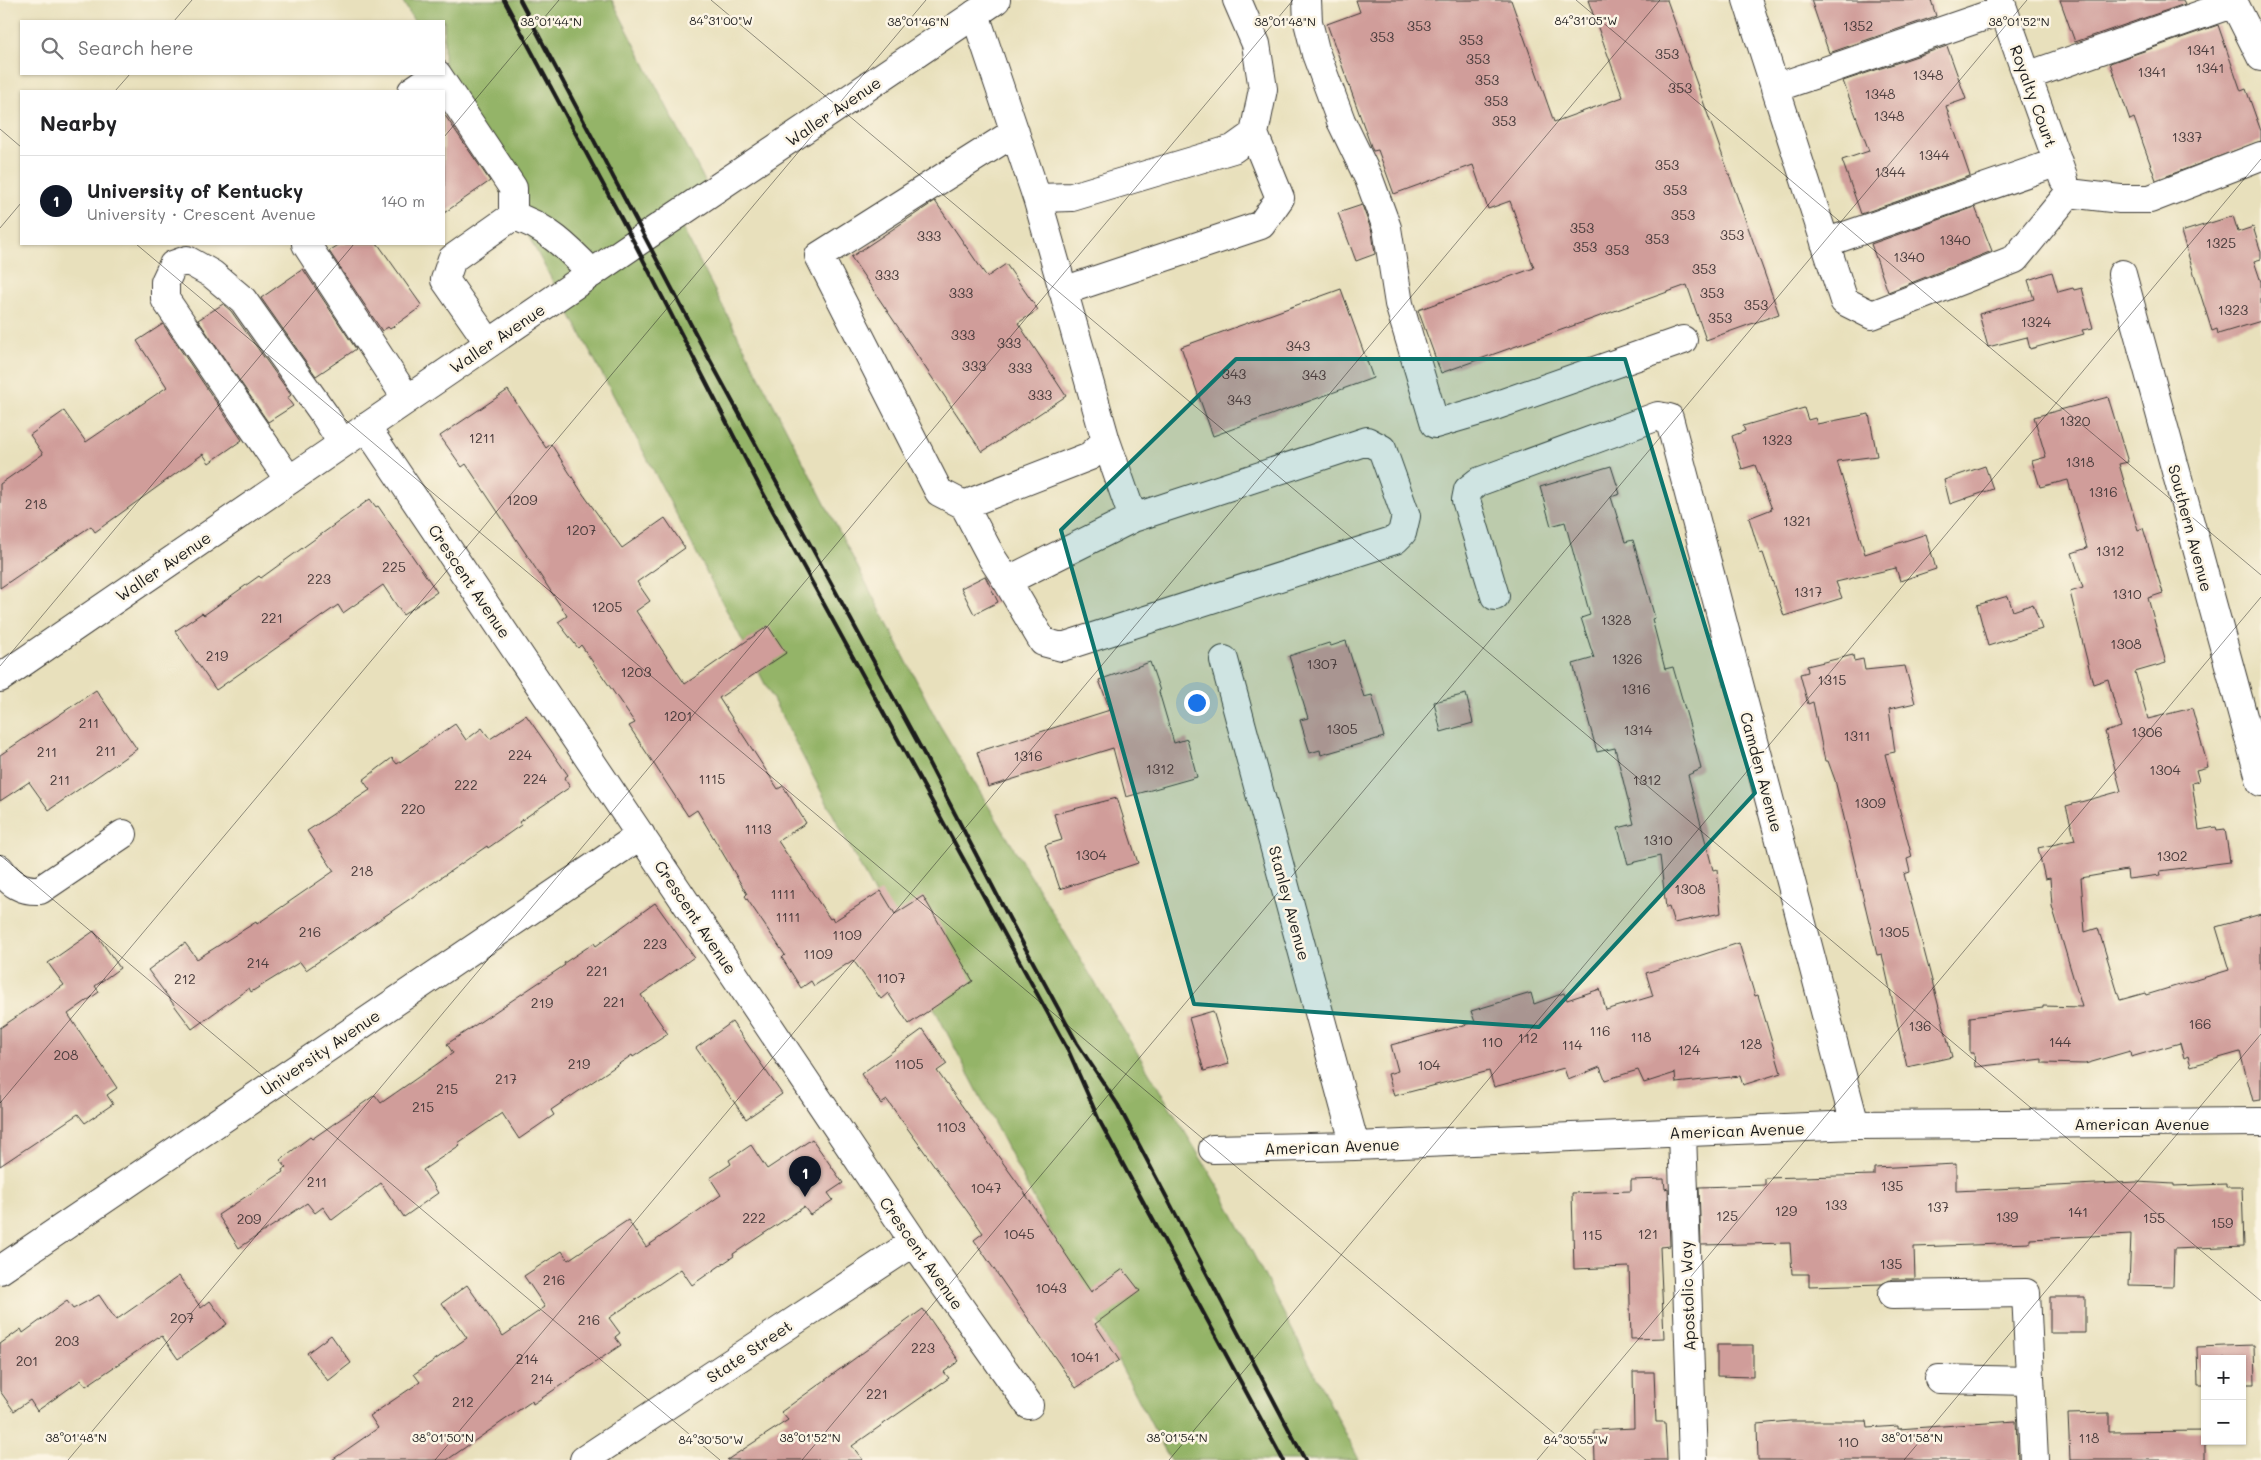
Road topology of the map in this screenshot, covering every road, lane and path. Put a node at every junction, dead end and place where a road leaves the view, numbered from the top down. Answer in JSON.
{"nodes":[{"id":1,"x":1237,"y":0,"type":"edge"},
{"id":2,"x":1307,"y":0,"type":"edge"},
{"id":3,"x":1747,"y":0,"type":"edge"},
{"id":4,"x":2233,"y":2,"type":"edge"},
{"id":5,"x":984,"y":5,"type":"edge"},
{"id":6,"x":2001,"y":5,"type":"edge"},
{"id":7,"x":2261,"y":57,"type":"edge"},
{"id":8,"x":436,"y":75,"type":"edge"},
{"id":9,"x":439,"y":75,"type":"edge"},
{"id":10,"x":2027,"y":76,"type":"junction"},
{"id":11,"x":1775,"y":88,"type":"junction"},
{"id":12,"x":414,"y":90,"type":"edge"},
{"id":13,"x":1015,"y":132,"type":"junction"},
{"id":14,"x":1254,"y":134,"type":"junction"},
{"id":15,"x":2261,"y":156,"type":"edge"},
{"id":16,"x":2058,"y":162,"type":"junction"},
{"id":17,"x":2069,"y":193,"type":"junction"},
{"id":18,"x":1037,"y":198,"type":"junction"},
{"id":19,"x":513,"y":216,"type":"junction"},
{"id":20,"x":1826,"y":243,"type":"junction"},
{"id":21,"x":307,"y":245,"type":"edge"},
{"id":22,"x":592,"y":273,"type":"junction"},
{"id":23,"x":2122,"y":274,"type":"dead end"},
{"id":24,"x":1063,"y":291,"type":"junction"},
{"id":25,"x":1683,"y":340,"type":"dead end"},
{"id":26,"x":489,"y":343,"type":"junction"},
{"id":27,"x":407,"y":399,"type":"junction"},
{"id":28,"x":366,"y":427,"type":"junction"},
{"id":29,"x":1106,"y":441,"type":"junction"},
{"id":30,"x":342,"y":443,"type":"junction"},
{"id":31,"x":289,"y":480,"type":"junction"},
{"id":32,"x":964,"y":505,"type":"junction"},
{"id":33,"x":1133,"y":518,"type":"junction"},
{"id":34,"x":1007,"y":581,"type":"junction"},
{"id":35,"x":1495,"y":596,"type":"dead end"},
{"id":36,"x":1224,"y":660,"type":"dead end"},
{"id":37,"x":0,"y":678,"type":"edge"},
{"id":38,"x":2261,"y":782,"type":"edge"},
{"id":39,"x":123,"y":834,"type":"dead end"},
{"id":40,"x":641,"y":835,"type":"junction"},
{"id":41,"x":0,"y":869,"type":"edge"},
{"id":42,"x":2261,"y":1122,"type":"edge"},
{"id":43,"x":1855,"y":1125,"type":"junction"},
{"id":44,"x":1682,"y":1133,"type":"junction"},
{"id":45,"x":1355,"y":1146,"type":"junction"},
{"id":46,"x":1213,"y":1149,"type":"dead end"},
{"id":47,"x":914,"y":1242,"type":"junction"},
{"id":48,"x":0,"y":1270,"type":"edge"},
{"id":49,"x":1892,"y":1295,"type":"dead end"},
{"id":50,"x":1939,"y":1379,"type":"dead end"},
{"id":51,"x":2030,"y":1381,"type":"junction"},
{"id":52,"x":1028,"y":1405,"type":"dead end"},
{"id":53,"x":584,"y":1460,"type":"edge"},
{"id":54,"x":1693,"y":1460,"type":"edge"},
{"id":55,"x":2034,"y":1460,"type":"edge"}],
"edges":[{"from":1,"to":14,"type":"street"},
{"from":2,"to":25,"type":"street"},
{"from":3,"to":11,"type":"street"},
{"from":4,"to":7,"type":"street"},
{"from":4,"to":10,"type":"street"},
{"from":5,"to":13,"type":"street"},
{"from":5,"to":22,"type":"street","name":"Waller Avenue"},
{"from":6,"to":10,"type":"street","name":"Royalty Court"},
{"from":6,"to":11,"type":"street"},
{"from":8,"to":12,"type":"street"},
{"from":9,"to":19,"type":"street"},
{"from":10,"to":16,"type":"street","name":"Royalty Court"},
{"from":11,"to":20,"type":"street"},
{"from":13,"to":18,"type":"street"},
{"from":13,"to":32,"type":"street"},
{"from":14,"to":18,"type":"street"},
{"from":14,"to":24,"type":"street"},
{"from":15,"to":17,"type":"street"},
{"from":16,"to":17,"type":"street","name":"Royalty Court"},
{"from":16,"to":20,"type":"street"},
{"from":17,"to":20,"type":"street"},
{"from":18,"to":24,"type":"street"},
{"from":19,"to":22,"type":"street"},
{"from":19,"to":26,"type":"street"},
{"from":21,"to":27,"type":"street"},
{"from":22,"to":26,"type":"street","name":"Waller Avenue"},
{"from":23,"to":38,"type":"street","name":"Southern Avenue"},
{"from":24,"to":29,"type":"street"},
{"from":26,"to":27,"type":"street","name":"Waller Avenue"},
{"from":27,"to":28,"type":"street","name":"Waller Avenue"},
{"from":28,"to":30,"type":"street","name":"Waller Avenue"},
{"from":28,"to":40,"type":"street","name":"Crescent Avenue"},
{"from":29,"to":32,"type":"street"},
{"from":29,"to":33,"type":"street"},
{"from":30,"to":31,"type":"street","name":"Waller Avenue"},
{"from":30,"to":31,"type":"street"},
{"from":31,"to":37,"type":"street","name":"Waller Avenue"},
{"from":32,"to":34,"type":"street"},
{"from":33,"to":34,"type":"street"},
{"from":33,"to":34,"type":"street"},
{"from":35,"to":43,"type":"street","name":"Camden Avenue"},
{"from":36,"to":45,"type":"street","name":"Stanley Avenue"},
{"from":39,"to":41,"type":"street"},
{"from":40,"to":47,"type":"street","name":"Crescent Avenue"},
{"from":40,"to":48,"type":"street","name":"University Avenue"},
{"from":42,"to":43,"type":"street","name":"American Avenue"},
{"from":43,"to":44,"type":"street","name":"American Avenue"},
{"from":44,"to":45,"type":"street","name":"American Avenue"},
{"from":44,"to":54,"type":"street","name":"Apostolic Way"},
{"from":45,"to":46,"type":"street","name":"American Avenue"},
{"from":47,"to":52,"type":"street","name":"Crescent Avenue"},
{"from":47,"to":53,"type":"street","name":"State Street"},
{"from":49,"to":51,"type":"street"},
{"from":50,"to":51,"type":"street"},
{"from":51,"to":55,"type":"street"}]}
